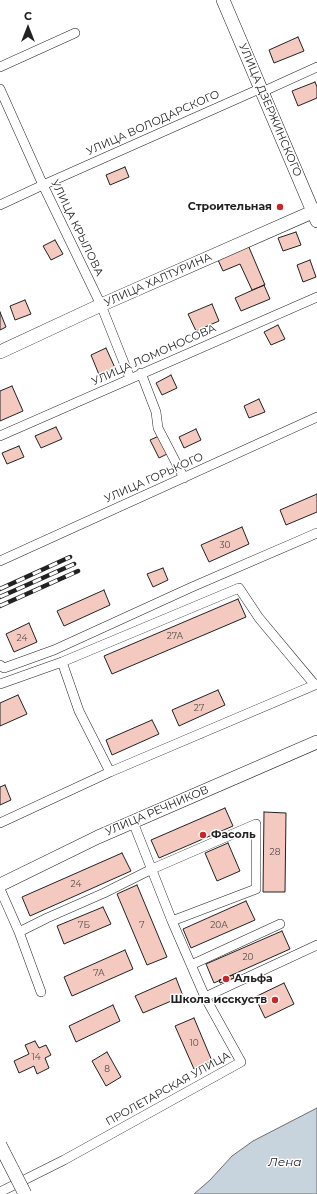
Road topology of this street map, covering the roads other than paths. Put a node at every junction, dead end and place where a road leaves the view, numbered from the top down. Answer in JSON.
{"nodes":[{"id":1,"x":223,"y":0,"type":"edge"},
{"id":2,"x":75,"y":33,"type":"dead end"},
{"id":3,"x":0,"y":67,"type":"edge"},
{"id":4,"x":317,"y":67,"type":"edge"},
{"id":5,"x":0,"y":89,"type":"edge"},
{"id":6,"x":262,"y":92,"type":"junction"},
{"id":7,"x":43,"y":185,"type":"junction"},
{"id":8,"x":0,"y":205,"type":"edge"},
{"id":9,"x":316,"y":214,"type":"edge"},
{"id":10,"x":317,"y":297,"type":"edge"},
{"id":11,"x":100,"y":305,"type":"junction"},
{"id":12,"x":0,"y":352,"type":"edge"},
{"id":13,"x":141,"y":373,"type":"junction"},
{"id":14,"x":130,"y":378,"type":"junction"},
{"id":15,"x":317,"y":417,"type":"edge"},
{"id":16,"x":0,"y":436,"type":"edge"},
{"id":17,"x":184,"y":478,"type":"junction"},
{"id":18,"x":317,"y":533,"type":"edge"},
{"id":19,"x":0,"y":561,"type":"edge"},
{"id":20,"x":62,"y":662,"type":"junction"},
{"id":21,"x":0,"y":665,"type":"edge"},
{"id":22,"x":0,"y":684,"type":"edge"},
{"id":23,"x":316,"y":685,"type":"edge"},
{"id":24,"x":317,"y":742,"type":"edge"},
{"id":25,"x":110,"y":772,"type":"junction"},
{"id":26,"x":133,"y":822,"type":"junction"},
{"id":27,"x":0,"y":823,"type":"edge"},
{"id":28,"x":152,"y":869,"type":"junction"},
{"id":29,"x":0,"y":885,"type":"edge"},
{"id":30,"x":0,"y":889,"type":"edge"},
{"id":31,"x":172,"y":921,"type":"junction"},
{"id":32,"x":280,"y":924,"type":"dead end"},
{"id":33,"x":19,"y":932,"type":"junction"},
{"id":34,"x":317,"y":945,"type":"edge"},
{"id":35,"x":191,"y":965,"type":"junction"},
{"id":36,"x":41,"y":992,"type":"dead end"},
{"id":37,"x":205,"y":997,"type":"junction"},
{"id":38,"x":0,"y":1145,"type":"edge"},
{"id":39,"x":0,"y":1192,"type":"edge"},
{"id":40,"x":25,"y":1194,"type":"edge"}],
"edges":[{"from":1,"to":6,"type":"street","name":"УЛИЦА ДЗЕРЖИНСКОГО"},
{"from":2,"to":3,"type":"street"},
{"from":4,"to":6,"type":"street","name":"УЛИЦА ВОЛОДАРСКОГО"},
{"from":5,"to":7,"type":"street","name":"УЛИЦА КРЫЛОВА"},
{"from":6,"to":7,"type":"street","name":"УЛИЦА ВОЛОДАРСКОГО"},
{"from":6,"to":9,"type":"street","name":"УЛИЦА ДЗЕРЖИНСКОГО"},
{"from":7,"to":8,"type":"street","name":"УЛИЦА ВОЛОДАРСКОГО"},
{"from":7,"to":11,"type":"street","name":"УЛИЦА КРЫЛОВА"},
{"from":9,"to":11,"type":"street","name":"УЛИЦА ХАЛТУРИНА"},
{"from":10,"to":13,"type":"street","name":"УЛИЦА ЛОМОНОСОВА"},
{"from":11,"to":12,"type":"street","name":"УЛИЦА ХАЛТУРИНА"},
{"from":11,"to":14,"type":"street","name":"УЛИЦА КРЫЛОВА"},
{"from":13,"to":14,"type":"street","name":"УЛИЦА ЛОМОНОСОВА"},
{"from":13,"to":17,"type":"street"},
{"from":14,"to":16,"type":"street","name":"УЛИЦА ЛОМОНОСОВА"},
{"from":15,"to":17,"type":"street","name":"УЛИЦА ГОРЬКОГО"},
{"from":17,"to":19,"type":"street","name":"УЛИЦА ГОРЬКОГО"},
{"from":18,"to":21,"type":"street"},
{"from":20,"to":22,"type":"street"},
{"from":20,"to":23,"type":"street"},
{"from":20,"to":25,"type":"street"},
{"from":23,"to":25,"type":"street"},
{"from":24,"to":26,"type":"street","name":"УЛИЦА РЕЧНИКОВ"},
{"from":25,"to":27,"type":"street"},
{"from":26,"to":28,"type":"street","name":"ПРОЛЕТАРСКАЯ УЛИЦА"},
{"from":26,"to":29,"type":"street","name":"УЛИЦА РЕЧНИКОВ"},
{"from":28,"to":31,"type":"street","name":"ПРОЛЕТАРСКАЯ УЛИЦА"},
{"from":28,"to":31,"type":"street"},
{"from":28,"to":33,"type":"street"},
{"from":30,"to":33,"type":"street"},
{"from":31,"to":35,"type":"street","name":"ПРОЛЕТАРСКАЯ УЛИЦА"},
{"from":32,"to":35,"type":"street"},
{"from":33,"to":36,"type":"street"},
{"from":34,"to":37,"type":"street"},
{"from":35,"to":37,"type":"street","name":"ПРОЛЕТАРСКАЯ УЛИЦА"},
{"from":37,"to":39,"type":"street","name":"ПРОЛЕТАРСКАЯ УЛИЦА"},
{"from":38,"to":40,"type":"street","bridge":true}]}
